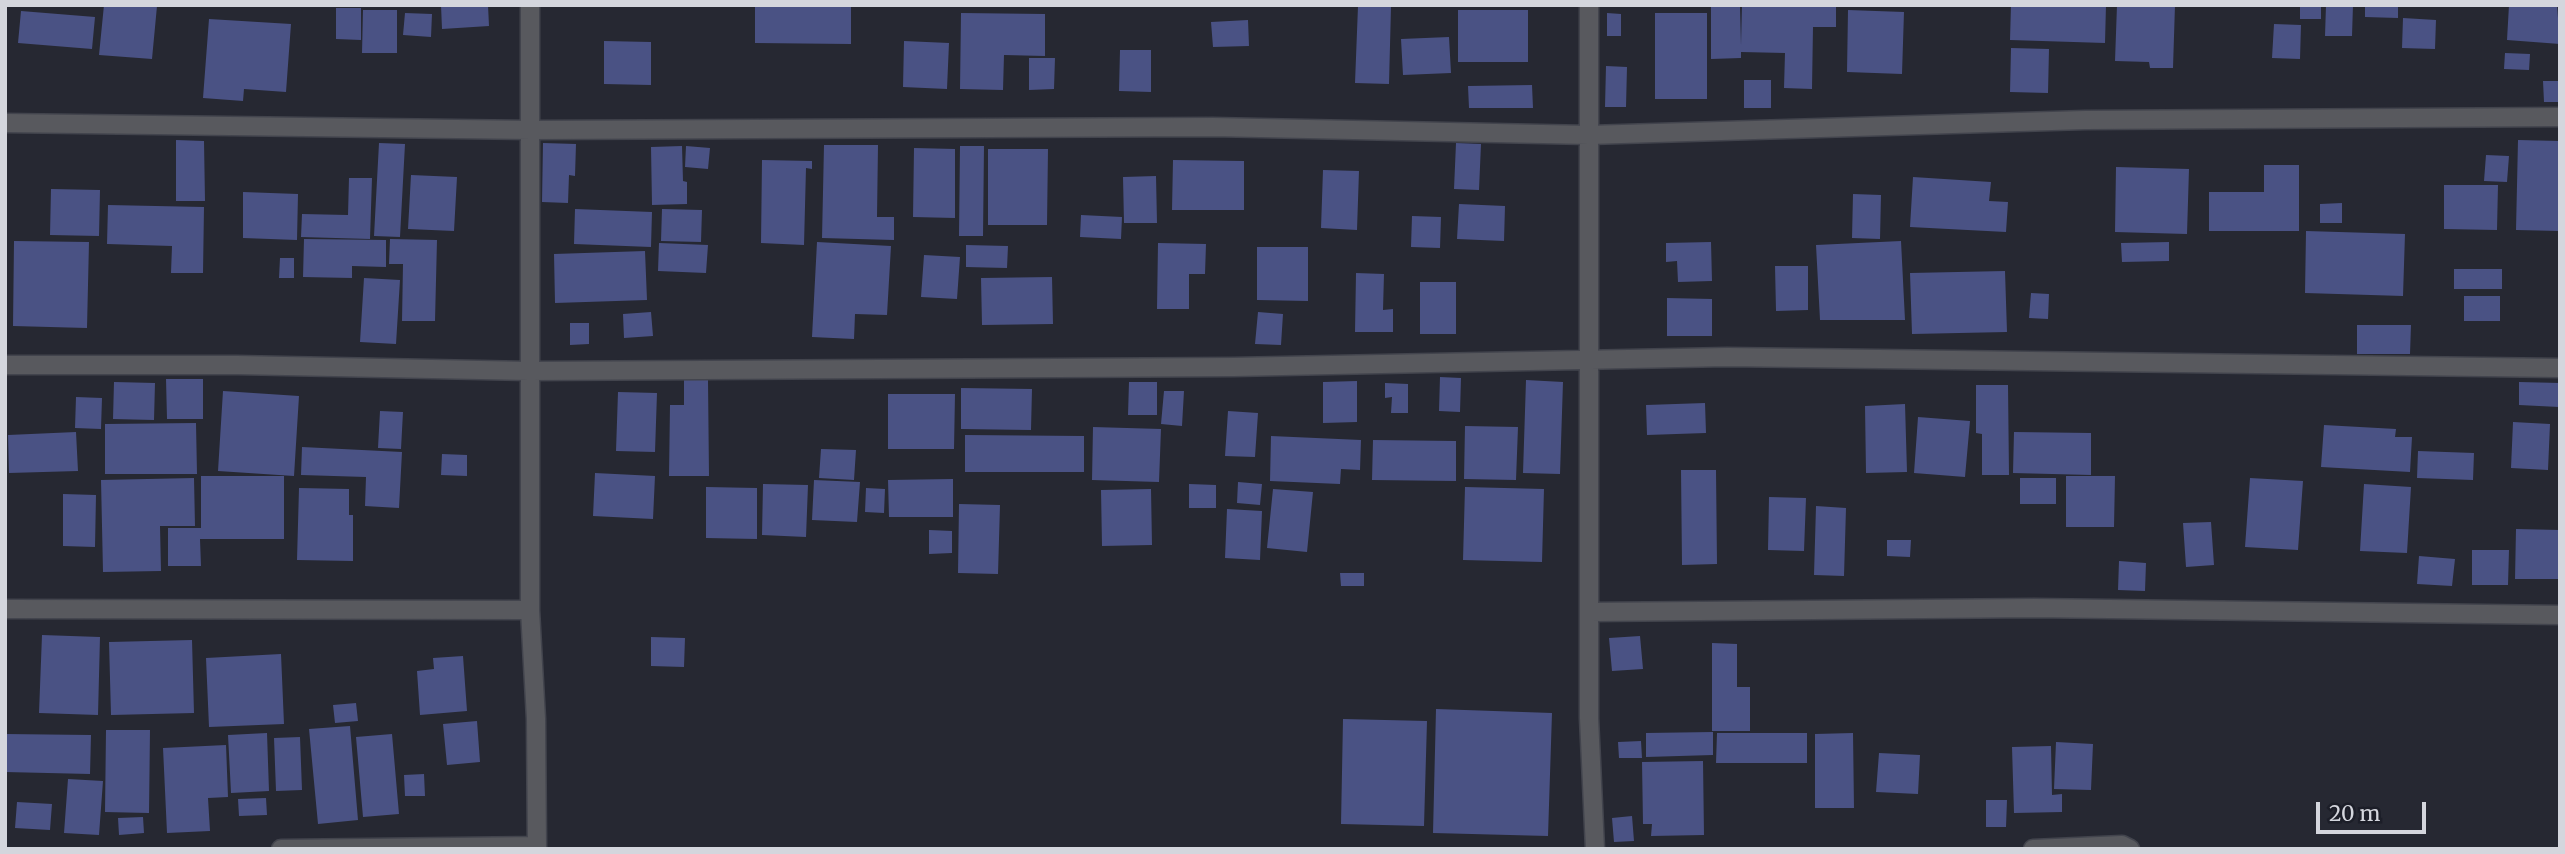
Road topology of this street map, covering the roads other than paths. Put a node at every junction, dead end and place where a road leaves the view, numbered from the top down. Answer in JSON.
{"nodes":[{"id":1,"x":530,"y":5,"type":"edge"},
{"id":2,"x":1589,"y":5,"type":"edge"},
{"id":3,"x":2560,"y":117,"type":"edge"},
{"id":4,"x":5,"y":123,"type":"edge"},
{"id":5,"x":531,"y":130,"type":"junction"},
{"id":6,"x":1589,"y":135,"type":"junction"},
{"id":7,"x":1589,"y":361,"type":"junction"},
{"id":8,"x":5,"y":365,"type":"edge"},
{"id":9,"x":2560,"y":368,"type":"edge"},
{"id":10,"x":529,"y":371,"type":"junction"},
{"id":11,"x":5,"y":609,"type":"edge"},
{"id":12,"x":530,"y":611,"type":"junction"},
{"id":13,"x":1590,"y":611,"type":"junction"},
{"id":14,"x":2560,"y":615,"type":"edge"},
{"id":15,"x":537,"y":848,"type":"edge"},
{"id":16,"x":281,"y":849,"type":"edge"},
{"id":17,"x":1595,"y":849,"type":"edge"},
{"id":18,"x":2033,"y":849,"type":"edge"},
{"id":19,"x":2130,"y":849,"type":"edge"}],
"edges":[{"from":1,"to":5,"type":"street"},
{"from":2,"to":6,"type":"street"},
{"from":3,"to":6,"type":"street"},
{"from":4,"to":5,"type":"street"},
{"from":5,"to":6,"type":"street"},
{"from":5,"to":10,"type":"street"},
{"from":6,"to":7,"type":"street"},
{"from":7,"to":9,"type":"street"},
{"from":7,"to":10,"type":"street"},
{"from":7,"to":13,"type":"street"},
{"from":8,"to":10,"type":"street"},
{"from":10,"to":12,"type":"street"},
{"from":11,"to":12,"type":"street"},
{"from":12,"to":15,"type":"street"},
{"from":13,"to":14,"type":"street"},
{"from":13,"to":17,"type":"street"},
{"from":15,"to":16,"type":"street"},
{"from":18,"to":19,"type":"street"}]}
